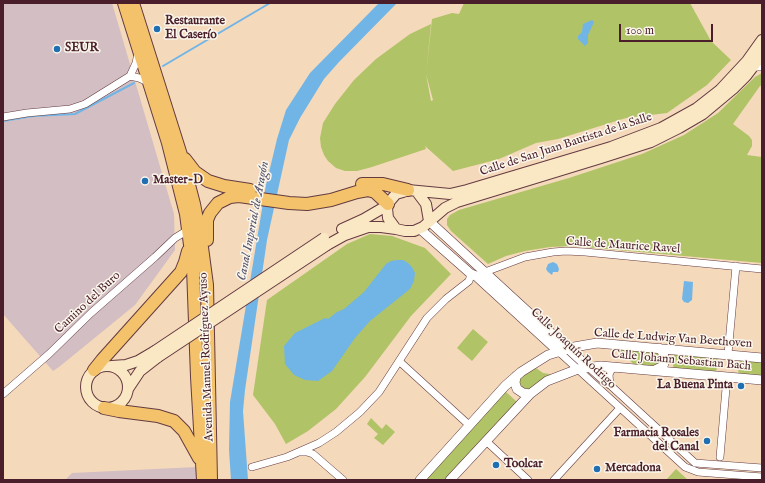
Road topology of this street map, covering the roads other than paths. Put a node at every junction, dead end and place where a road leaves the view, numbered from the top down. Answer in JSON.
{"nodes":[{"id":1,"x":124,"y":3,"type":"edge"},
{"id":2,"x":133,"y":3,"type":"edge"},
{"id":3,"x":762,"y":40,"type":"edge"},
{"id":4,"x":138,"y":49,"type":"junction"},
{"id":5,"x":762,"y":55,"type":"edge"},
{"id":6,"x":758,"y":67,"type":"edge"},
{"id":7,"x":130,"y":76,"type":"junction"},
{"id":8,"x":149,"y":82,"type":"junction"},
{"id":9,"x":3,"y":117,"type":"edge"},
{"id":10,"x":179,"y":148,"type":"junction"},
{"id":11,"x":412,"y":191,"type":"junction"},
{"id":12,"x":248,"y":193,"type":"junction"},
{"id":13,"x":307,"y":201,"type":"junction"},
{"id":14,"x":385,"y":204,"type":"junction"},
{"id":15,"x":429,"y":221,"type":"junction"},
{"id":16,"x":396,"y":229,"type":"junction"},
{"id":17,"x":420,"y":229,"type":"junction"},
{"id":18,"x":189,"y":235,"type":"junction"},
{"id":19,"x":326,"y":242,"type":"junction"},
{"id":20,"x":736,"y":266,"type":"junction"},
{"id":21,"x":762,"y":269,"type":"edge"},
{"id":22,"x":485,"y":272,"type":"junction"},
{"id":23,"x":471,"y":274,"type":"junction"},
{"id":24,"x":206,"y":285,"type":"junction"},
{"id":25,"x":660,"y":348,"type":"junction"},
{"id":26,"x":563,"y":350,"type":"junction"},
{"id":27,"x":156,"y":354,"type":"junction"},
{"id":28,"x":728,"y":354,"type":"junction"},
{"id":29,"x":762,"y":358,"type":"edge"},
{"id":30,"x":399,"y":361,"type":"junction"},
{"id":31,"x":112,"y":366,"type":"junction"},
{"id":32,"x":588,"y":367,"type":"junction"},
{"id":33,"x":616,"y":367,"type":"junction"},
{"id":34,"x":578,"y":369,"type":"junction"},
{"id":35,"x":94,"y":370,"type":"junction"},
{"id":36,"x":655,"y":370,"type":"junction"},
{"id":37,"x":516,"y":376,"type":"junction"},
{"id":38,"x":727,"y":377,"type":"junction"},
{"id":39,"x":762,"y":380,"type":"edge"},
{"id":40,"x":610,"y":385,"type":"junction"},
{"id":41,"x":128,"y":389,"type":"junction"},
{"id":42,"x":3,"y":394,"type":"edge"},
{"id":43,"x":530,"y":394,"type":"junction"},
{"id":44,"x":104,"y":408,"type":"junction"},
{"id":45,"x":620,"y":408,"type":"junction"},
{"id":46,"x":469,"y":426,"type":"junction"},
{"id":47,"x":486,"y":441,"type":"junction"},
{"id":48,"x":319,"y":443,"type":"junction"},
{"id":49,"x":300,"y":452,"type":"junction"},
{"id":50,"x":315,"y":453,"type":"junction"},
{"id":51,"x":720,"y":457,"type":"dead end"},
{"id":52,"x":202,"y":462,"type":"junction"},
{"id":53,"x":252,"y":467,"type":"dead end"},
{"id":54,"x":762,"y":468,"type":"edge"},
{"id":55,"x":716,"y":473,"type":"junction"},
{"id":56,"x":762,"y":477,"type":"edge"},
{"id":57,"x":203,"y":480,"type":"edge"},
{"id":58,"x":211,"y":480,"type":"edge"},
{"id":59,"x":343,"y":480,"type":"edge"},
{"id":60,"x":420,"y":480,"type":"edge"},
{"id":61,"x":450,"y":480,"type":"edge"},
{"id":62,"x":528,"y":480,"type":"edge"},
{"id":63,"x":554,"y":480,"type":"edge"},
{"id":64,"x":709,"y":480,"type":"edge"}],
"edges":[{"from":1,"to":4,"type":"highway","name":"Avenida Manuel Rodríguez Ayuso"},
{"from":2,"to":10,"type":"highway","name":"Avenida Manuel Rodríguez Ayuso"},
{"from":3,"to":11,"type":"main road","name":"Calle de San Juan Bautista de la Salle"},
{"from":4,"to":7,"type":"street"},
{"from":4,"to":8,"type":"highway","name":"Avenida Manuel Rodríguez Ayuso"},
{"from":5,"to":6,"type":"main road","name":"Calle de San Juan Bautista de la Salle"},
{"from":6,"to":15,"type":"main road","name":"Calle de San Juan Bautista de la Salle"},
{"from":7,"to":8,"type":"street"},
{"from":7,"to":9,"type":"street"},
{"from":8,"to":18,"type":"highway","name":"Avenida Manuel Rodríguez Ayuso"},
{"from":10,"to":12,"type":"highway"},
{"from":10,"to":24,"type":"highway","name":"Avenida Manuel Rodríguez Ayuso"},
{"from":11,"to":13,"type":"highway"},
{"from":11,"to":14,"type":"main road"},
{"from":11,"to":15,"type":"main road"},
{"from":12,"to":13,"type":"highway"},
{"from":12,"to":24,"type":"highway"},
{"from":13,"to":14,"type":"highway"},
{"from":14,"to":16,"type":"main road"},
{"from":14,"to":19,"type":"main road"},
{"from":15,"to":17,"type":"main road"},
{"from":15,"to":22,"type":"street","name":"Calle Joaquín Rodrigo"},
{"from":16,"to":17,"type":"main road"},
{"from":16,"to":19,"type":"main road"},
{"from":17,"to":23,"type":"street","name":"Calle Joaquín Rodrigo"},
{"from":18,"to":35,"type":"highway"},
{"from":18,"to":42,"type":"street","name":"Camino del Buro"},
{"from":18,"to":52,"type":"highway","name":"Avenida Manuel Rodríguez Ayuso"},
{"from":19,"to":27,"type":"main road","bridge":true},
{"from":20,"to":21,"type":"street","name":"Calle de Maurice Ravel"},
{"from":20,"to":22,"type":"street","name":"Calle de Maurice Ravel"},
{"from":20,"to":28,"type":"street"},
{"from":22,"to":26,"type":"street","name":"Calle Joaquín Rodrigo"},
{"from":23,"to":26,"type":"street","name":"Calle Joaquín Rodrigo"},
{"from":23,"to":30,"type":"street"},
{"from":24,"to":58,"type":"highway","name":"Avenida Manuel Rodríguez Ayuso"},
{"from":25,"to":26,"type":"street","name":"Calle de Ludwig Van Beethoven"},
{"from":25,"to":28,"type":"street","name":"Calle de Ludwig Van Beethoven"},
{"from":25,"to":36,"type":"street"},
{"from":26,"to":32,"type":"street","name":"Calle Joaquín Rodrigo"},
{"from":26,"to":34,"type":"street","name":"Calle Joaquín Rodrigo"},
{"from":26,"to":37,"type":"street","name":"Calle de Ludwig Van Beethoven"},
{"from":27,"to":31,"type":"main road"},
{"from":27,"to":41,"type":"main road"},
{"from":28,"to":29,"type":"street","name":"Calle de Ludwig Van Beethoven"},
{"from":30,"to":46,"type":"street"},
{"from":30,"to":48,"type":"street"},
{"from":31,"to":35,"type":"main road"},
{"from":31,"to":41,"type":"main road"},
{"from":32,"to":33,"type":"street","name":"Calle Johann Sebastian Bach"},
{"from":32,"to":34,"type":"street","name":"Calle Johann Sebastian Bach"},
{"from":32,"to":40,"type":"street","name":"Calle Joaquín Rodrigo"},
{"from":33,"to":36,"type":"street","name":"Calle Johann Sebastian Bach"},
{"from":33,"to":40,"type":"street","name":"Calle Joaquín Rodrigo"},
{"from":34,"to":43,"type":"street","name":"Calle Johann Sebastian Bach"},
{"from":34,"to":45,"type":"street","name":"Calle Joaquín Rodrigo"},
{"from":35,"to":44,"type":"main road"},
{"from":36,"to":38,"type":"street","name":"Calle Johann Sebastian Bach"},
{"from":37,"to":43,"type":"street"},
{"from":37,"to":46,"type":"street","name":"Calle de Ludwig Van Beethoven"},
{"from":38,"to":39,"type":"street","name":"Calle Johann Sebastian Bach"},
{"from":38,"to":51,"type":"street"},
{"from":40,"to":54,"type":"street","name":"Calle Joaquín Rodrigo"},
{"from":41,"to":44,"type":"main road"},
{"from":43,"to":47,"type":"street","name":"Calle Johann Sebastian Bach"},
{"from":44,"to":52,"type":"highway"},
{"from":45,"to":55,"type":"street","name":"Calle Joaquín Rodrigo"},
{"from":45,"to":63,"type":"street"},
{"from":46,"to":60,"type":"street","name":"Calle de Ludwig Van Beethoven"},
{"from":47,"to":61,"type":"street","name":"Calle Johann Sebastian Bach"},
{"from":47,"to":62,"type":"street"},
{"from":48,"to":49,"type":"street"},
{"from":48,"to":50,"type":"street"},
{"from":49,"to":50,"type":"street"},
{"from":49,"to":53,"type":"street"},
{"from":50,"to":59,"type":"street"},
{"from":52,"to":57,"type":"highway","name":"Avenida Manuel Rodríguez Ayuso"},
{"from":55,"to":56,"type":"street","name":"Calle Joaquín Rodrigo"},
{"from":55,"to":64,"type":"street"}]}
